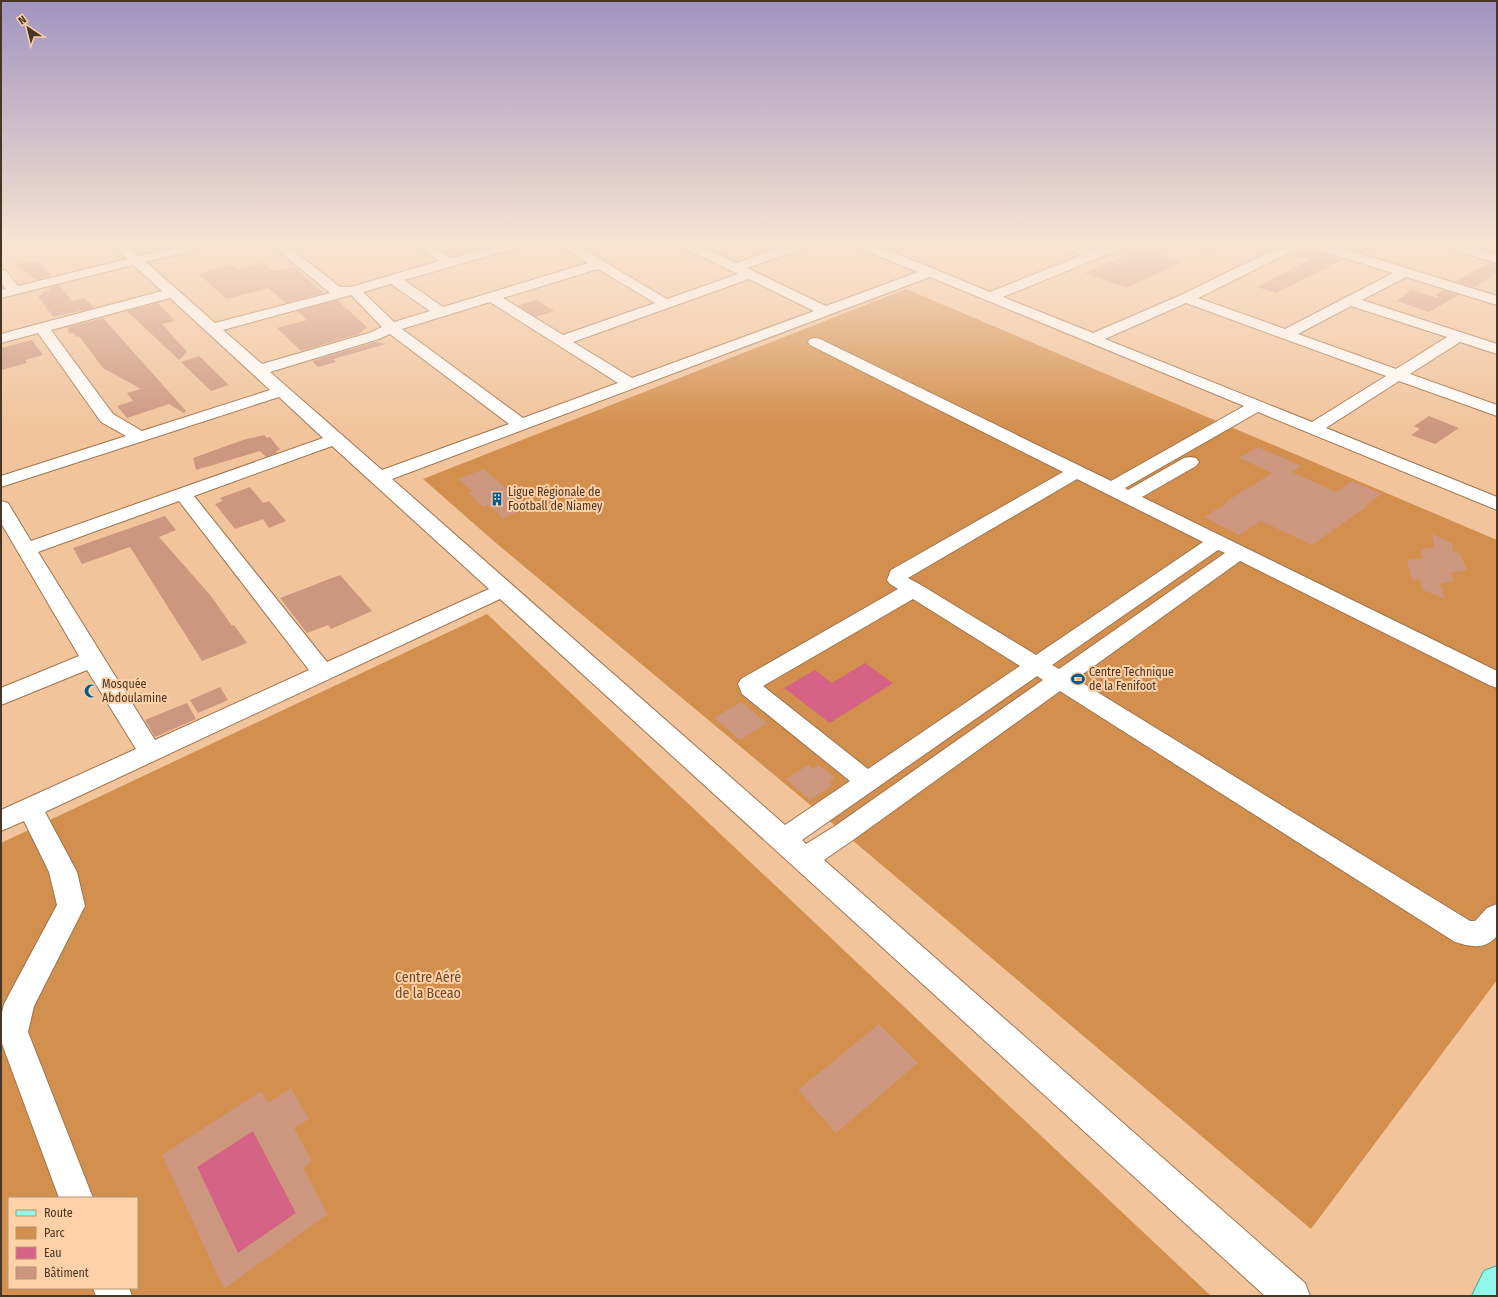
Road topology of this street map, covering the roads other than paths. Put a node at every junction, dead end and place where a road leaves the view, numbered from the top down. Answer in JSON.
{"nodes":[{"id":1,"x":122,"y":307,"type":"edge"},
{"id":2,"x":187,"y":307,"type":"edge"},
{"id":3,"x":294,"y":307,"type":"edge"},
{"id":4,"x":370,"y":307,"type":"edge"},
{"id":5,"x":433,"y":307,"type":"edge"},
{"id":6,"x":464,"y":307,"type":"edge"},
{"id":7,"x":506,"y":307,"type":"edge"},
{"id":8,"x":659,"y":307,"type":"edge"},
{"id":9,"x":816,"y":307,"type":"edge"},
{"id":10,"x":838,"y":307,"type":"edge"},
{"id":11,"x":1014,"y":307,"type":"edge"},
{"id":12,"x":1166,"y":307,"type":"edge"},
{"id":13,"x":1210,"y":307,"type":"edge"},
{"id":14,"x":1339,"y":307,"type":"edge"},
{"id":15,"x":1367,"y":307,"type":"edge"},
{"id":16,"x":826,"y":311,"type":"junction"},
{"id":17,"x":442,"y":313,"type":"junction"},
{"id":18,"x":42,"y":328,"type":"junction"},
{"id":19,"x":211,"y":328,"type":"junction"},
{"id":20,"x":391,"y":328,"type":"junction"},
{"id":21,"x":1286,"y":334,"type":"junction"},
{"id":22,"x":1459,"y":336,"type":"junction"},
{"id":23,"x":1092,"y":338,"type":"junction"},
{"id":24,"x":1,"y":339,"type":"edge"},
{"id":25,"x":561,"y":341,"type":"junction"},
{"id":26,"x":815,"y":342,"type":"dead end"},
{"id":27,"x":1497,"y":349,"type":"edge"},
{"id":28,"x":259,"y":370,"type":"junction"},
{"id":29,"x":1398,"y":375,"type":"junction"},
{"id":30,"x":631,"y":384,"type":"junction"},
{"id":31,"x":282,"y":391,"type":"junction"},
{"id":32,"x":1265,"y":409,"type":"junction"},
{"id":33,"x":1497,"y":411,"type":"edge"},
{"id":34,"x":522,"y":425,"type":"junction"},
{"id":35,"x":1313,"y":429,"type":"junction"},
{"id":36,"x":140,"y":437,"type":"junction"},
{"id":37,"x":336,"y":439,"type":"junction"},
{"id":38,"x":1077,"y":472,"type":"junction"},
{"id":39,"x":379,"y":478,"type":"junction"},
{"id":40,"x":1,"y":482,"type":"edge"},
{"id":41,"x":1111,"y":489,"type":"junction"},
{"id":42,"x":183,"y":494,"type":"junction"},
{"id":43,"x":1128,"y":497,"type":"junction"},
{"id":44,"x":1497,"y":504,"type":"edge"},
{"id":45,"x":1,"y":507,"type":"edge"},
{"id":46,"x":1217,"y":541,"type":"junction"},
{"id":47,"x":27,"y":548,"type":"junction"},
{"id":48,"x":1239,"y":552,"type":"junction"},
{"id":49,"x":914,"y":589,"type":"junction"},
{"id":50,"x":503,"y":590,"type":"junction"},
{"id":51,"x":92,"y":659,"type":"junction"},
{"id":52,"x":1037,"y":666,"type":"junction"},
{"id":53,"x":323,"y":673,"type":"junction"},
{"id":54,"x":1060,"y":680,"type":"junction"},
{"id":55,"x":1497,"y":680,"type":"edge"},
{"id":56,"x":1,"y":697,"type":"edge"},
{"id":57,"x":150,"y":752,"type":"junction"},
{"id":58,"x":868,"y":782,"type":"junction"},
{"id":59,"x":30,"y":807,"type":"junction"},
{"id":60,"x":1,"y":821,"type":"edge"},
{"id":61,"x":783,"y":840,"type":"junction"},
{"id":62,"x":804,"y":859,"type":"junction"},
{"id":63,"x":1497,"y":916,"type":"edge"},
{"id":64,"x":76,"y":1197,"type":"edge"},
{"id":65,"x":1497,"y":1284,"type":"edge"},
{"id":66,"x":1292,"y":1296,"type":"edge"},
{"id":67,"x":1490,"y":1296,"type":"edge"}],
"edges":[{"from":1,"to":18,"type":"street"},
{"from":2,"to":19,"type":"street"},
{"from":3,"to":19,"type":"street"},
{"from":4,"to":20,"type":"street"},
{"from":5,"to":17,"type":"street"},
{"from":6,"to":17,"type":"street"},
{"from":7,"to":25,"type":"street"},
{"from":8,"to":25,"type":"street"},
{"from":9,"to":16,"type":"street"},
{"from":10,"to":16,"type":"street"},
{"from":11,"to":23,"type":"street"},
{"from":12,"to":23,"type":"street"},
{"from":13,"to":21,"type":"street"},
{"from":14,"to":21,"type":"street"},
{"from":15,"to":22,"type":"street"},
{"from":16,"to":30,"type":"street"},
{"from":17,"to":20,"type":"street"},
{"from":18,"to":24,"type":"street"},
{"from":18,"to":36,"type":"street"},
{"from":19,"to":28,"type":"street"},
{"from":20,"to":28,"type":"street"},
{"from":20,"to":34,"type":"street"},
{"from":21,"to":29,"type":"street"},
{"from":22,"to":27,"type":"street"},
{"from":22,"to":29,"type":"street"},
{"from":23,"to":32,"type":"street"},
{"from":25,"to":30,"type":"street"},
{"from":26,"to":38,"type":"street"},
{"from":28,"to":31,"type":"street"},
{"from":29,"to":33,"type":"street"},
{"from":29,"to":35,"type":"street"},
{"from":30,"to":34,"type":"street"},
{"from":31,"to":36,"type":"street"},
{"from":31,"to":37,"type":"street"},
{"from":32,"to":35,"type":"street"},
{"from":32,"to":41,"type":"street"},
{"from":32,"to":43,"type":"street"},
{"from":34,"to":39,"type":"street"},
{"from":35,"to":44,"type":"street"},
{"from":36,"to":40,"type":"street"},
{"from":37,"to":39,"type":"street"},
{"from":37,"to":42,"type":"street"},
{"from":38,"to":41,"type":"street"},
{"from":38,"to":49,"type":"street"},
{"from":39,"to":50,"type":"street"},
{"from":41,"to":43,"type":"street"},
{"from":42,"to":47,"type":"street"},
{"from":42,"to":53,"type":"street"},
{"from":43,"to":46,"type":"street"},
{"from":45,"to":47,"type":"street"},
{"from":46,"to":48,"type":"street"},
{"from":46,"to":52,"type":"street"},
{"from":47,"to":51,"type":"street"},
{"from":48,"to":54,"type":"street"},
{"from":48,"to":55,"type":"street"},
{"from":49,"to":52,"type":"street"},
{"from":49,"to":58,"type":"street"},
{"from":50,"to":53,"type":"street"},
{"from":50,"to":61,"type":"street"},
{"from":51,"to":56,"type":"street"},
{"from":51,"to":57,"type":"street"},
{"from":52,"to":54,"type":"street"},
{"from":52,"to":58,"type":"street"},
{"from":53,"to":57,"type":"street"},
{"from":54,"to":62,"type":"street"},
{"from":54,"to":63,"type":"street"},
{"from":57,"to":59,"type":"street"},
{"from":58,"to":61,"type":"street"},
{"from":59,"to":60,"type":"street"},
{"from":59,"to":64,"type":"street"},
{"from":61,"to":62,"type":"street"},
{"from":62,"to":66,"type":"street"},
{"from":65,"to":67,"type":"main road"}]}
